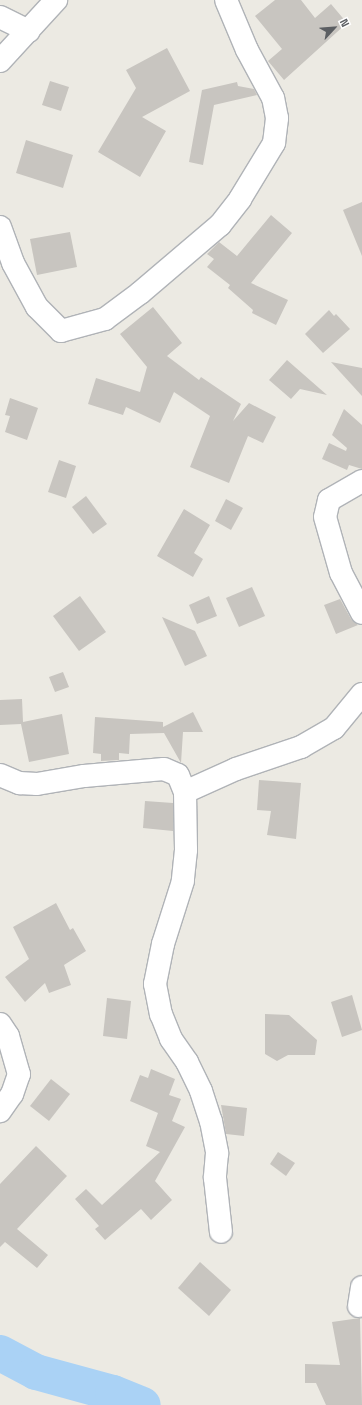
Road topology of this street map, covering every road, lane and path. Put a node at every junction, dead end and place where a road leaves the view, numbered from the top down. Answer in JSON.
{"nodes":[{"id":1,"x":56,"y":0,"type":"edge"},
{"id":2,"x":226,"y":0,"type":"edge"},
{"id":3,"x":0,"y":16,"type":"edge"},
{"id":4,"x":29,"y":31,"type":"junction"},
{"id":5,"x":0,"y":61,"type":"edge"},
{"id":6,"x":0,"y":227,"type":"edge"},
{"id":7,"x":362,"y":481,"type":"edge"},
{"id":8,"x":362,"y":613,"type":"edge"},
{"id":9,"x":362,"y":694,"type":"edge"},
{"id":10,"x":0,"y":776,"type":"edge"},
{"id":11,"x":185,"y":792,"type":"junction"},
{"id":12,"x":0,"y":1024,"type":"edge"},
{"id":13,"x":0,"y":1111,"type":"edge"},
{"id":14,"x":221,"y":1232,"type":"dead end"}],
"edges":[{"from":1,"to":4,"type":"street"},
{"from":2,"to":6,"type":"street"},
{"from":3,"to":4,"type":"street"},
{"from":4,"to":5,"type":"street"},
{"from":7,"to":8,"type":"street"},
{"from":9,"to":11,"type":"street"},
{"from":10,"to":11,"type":"street"},
{"from":11,"to":14,"type":"street"},
{"from":12,"to":13,"type":"street"}]}
